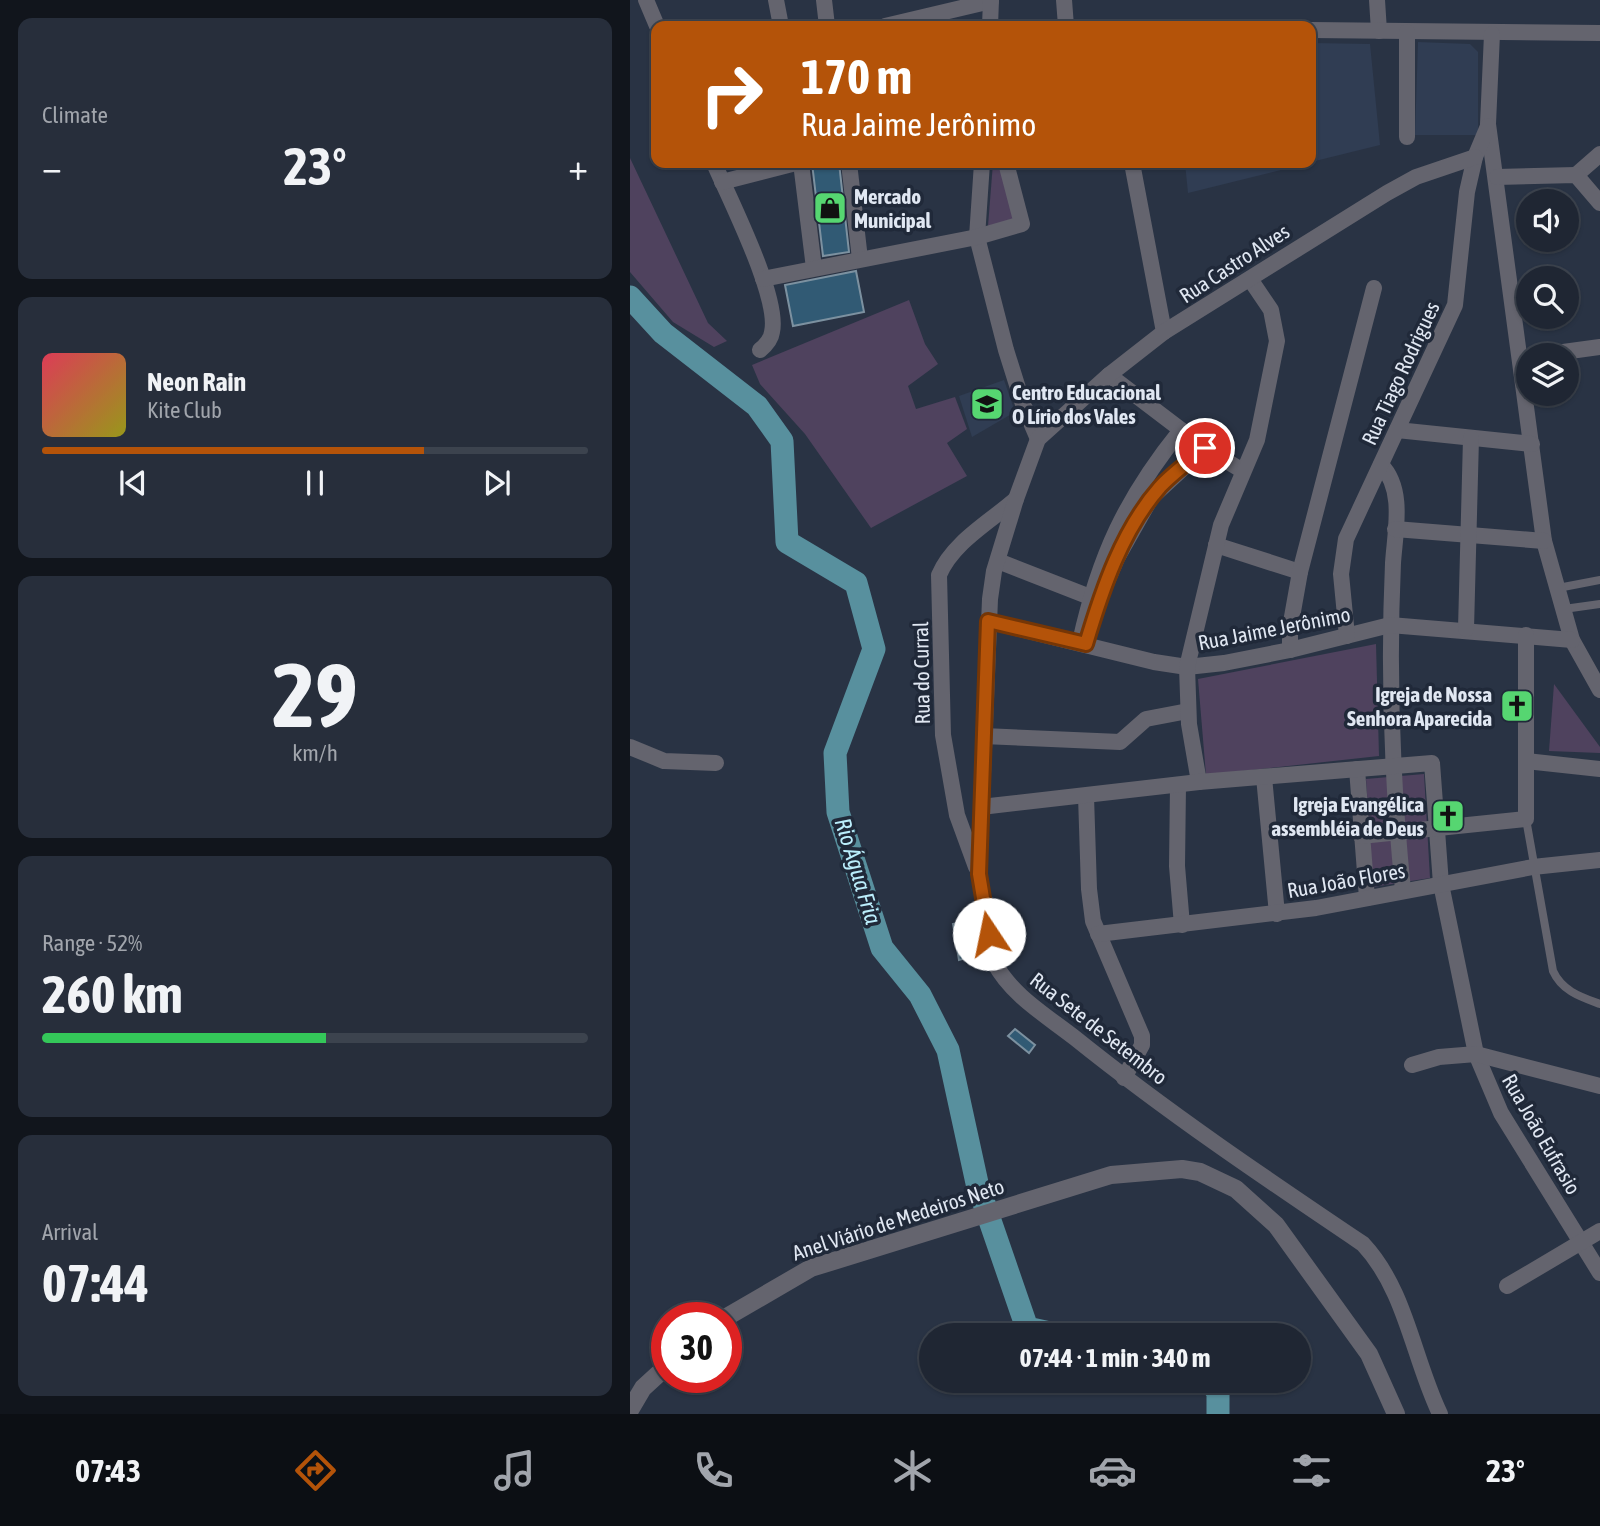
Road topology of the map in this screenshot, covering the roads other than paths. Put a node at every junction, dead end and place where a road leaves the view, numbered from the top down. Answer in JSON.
{"nodes":[{"id":1,"x":646,"y":0,"type":"edge"},
{"id":2,"x":776,"y":0,"type":"edge"},
{"id":3,"x":824,"y":0,"type":"edge"},
{"id":4,"x":990,"y":0,"type":"edge"},
{"id":5,"x":1065,"y":0,"type":"edge"},
{"id":6,"x":1377,"y":0,"type":"edge"},
{"id":7,"x":655,"y":21,"type":"edge"},
{"id":8,"x":780,"y":21,"type":"edge"},
{"id":9,"x":826,"y":21,"type":"edge"},
{"id":10,"x":905,"y":21,"type":"edge"},
{"id":11,"x":990,"y":21,"type":"edge"},
{"id":12,"x":1066,"y":21,"type":"edge"},
{"id":13,"x":1316,"y":30,"type":"edge"},
{"id":14,"x":1379,"y":31,"type":"junction"},
{"id":15,"x":1407,"y":32,"type":"junction"},
{"id":16,"x":1600,"y":33,"type":"edge"},
{"id":17,"x":1492,"y":34,"type":"junction"},
{"id":18,"x":1489,"y":124,"type":"junction"},
{"id":19,"x":1407,"y":137,"type":"dead end"},
{"id":20,"x":1600,"y":154,"type":"edge"},
{"id":21,"x":1475,"y":157,"type":"junction"},
{"id":22,"x":716,"y":168,"type":"edge"},
{"id":23,"x":779,"y":168,"type":"edge"},
{"id":24,"x":800,"y":168,"type":"edge"},
{"id":25,"x":850,"y":168,"type":"edge"},
{"id":26,"x":982,"y":168,"type":"edge"},
{"id":27,"x":1007,"y":168,"type":"edge"},
{"id":28,"x":1133,"y":168,"type":"edge"},
{"id":29,"x":1576,"y":175,"type":"junction"},
{"id":30,"x":1497,"y":177,"type":"junction"},
{"id":31,"x":722,"y":182,"type":"junction"},
{"id":32,"x":1600,"y":203,"type":"edge"},
{"id":33,"x":977,"y":237,"type":"junction"},
{"id":34,"x":860,"y":259,"type":"junction"},
{"id":35,"x":814,"y":268,"type":"junction"},
{"id":36,"x":763,"y":279,"type":"junction"},
{"id":37,"x":1250,"y":279,"type":"junction"},
{"id":38,"x":1374,"y":288,"type":"dead end"},
{"id":39,"x":1164,"y":332,"type":"junction"},
{"id":40,"x":1522,"y":343,"type":"edge"},
{"id":41,"x":1600,"y":347,"type":"edge"},
{"id":42,"x":760,"y":350,"type":"dead end"},
{"id":43,"x":1579,"y":350,"type":"edge"},
{"id":44,"x":1109,"y":375,"type":"junction"},
{"id":45,"x":1528,"y":406,"type":"edge"},
{"id":46,"x":1181,"y":430,"type":"junction"},
{"id":47,"x":1397,"y":430,"type":"junction"},
{"id":48,"x":1471,"y":438,"type":"junction"},
{"id":49,"x":1038,"y":439,"type":"junction"},
{"id":50,"x":1532,"y":444,"type":"junction"},
{"id":51,"x":1205,"y":448,"type":"junction"},
{"id":52,"x":1381,"y":465,"type":"junction"},
{"id":53,"x":1243,"y":471,"type":"junction"},
{"id":54,"x":1016,"y":499,"type":"junction"},
{"id":55,"x":1395,"y":529,"type":"junction"},
{"id":56,"x":1469,"y":533,"type":"junction"},
{"id":57,"x":1544,"y":541,"type":"junction"},
{"id":58,"x":1216,"y":545,"type":"junction"},
{"id":59,"x":998,"y":561,"type":"junction"},
{"id":60,"x":1300,"y":572,"type":"junction"},
{"id":61,"x":1600,"y":580,"type":"edge"},
{"id":62,"x":1558,"y":588,"type":"junction"},
{"id":63,"x":1090,"y":597,"type":"junction"},
{"id":64,"x":1600,"y":604,"type":"edge"},
{"id":65,"x":1564,"y":609,"type":"junction"},
{"id":66,"x":988,"y":621,"type":"junction"},
{"id":67,"x":1390,"y":625,"type":"junction"},
{"id":68,"x":1466,"y":629,"type":"junction"},
{"id":69,"x":1526,"y":635,"type":"junction"},
{"id":70,"x":1346,"y":636,"type":"junction"},
{"id":71,"x":1572,"y":639,"type":"junction"},
{"id":72,"x":1083,"y":643,"type":"junction"},
{"id":73,"x":1290,"y":650,"type":"junction"},
{"id":74,"x":1187,"y":667,"type":"junction"},
{"id":75,"x":1600,"y":689,"type":"edge"},
{"id":76,"x":1188,"y":711,"type":"junction"},
{"id":77,"x":983,"y":736,"type":"junction"},
{"id":78,"x":630,"y":747,"type":"edge"},
{"id":79,"x":1526,"y":761,"type":"junction"},
{"id":80,"x":716,"y":763,"type":"dead end"},
{"id":81,"x":1391,"y":766,"type":"junction"},
{"id":82,"x":1357,"y":769,"type":"junction"},
{"id":83,"x":1600,"y":769,"type":"edge"},
{"id":84,"x":1264,"y":777,"type":"junction"},
{"id":85,"x":1199,"y":782,"type":"junction"},
{"id":86,"x":1178,"y":786,"type":"junction"},
{"id":87,"x":1086,"y":796,"type":"junction"},
{"id":88,"x":981,"y":807,"type":"junction"},
{"id":89,"x":1526,"y":819,"type":"junction"},
{"id":90,"x":1438,"y":827,"type":"junction"},
{"id":91,"x":1397,"y":832,"type":"junction"},
{"id":92,"x":1361,"y":836,"type":"junction"},
{"id":93,"x":1600,"y":860,"type":"edge"},
{"id":94,"x":1533,"y":867,"type":"junction"},
{"id":95,"x":979,"y":874,"type":"junction"},
{"id":96,"x":1441,"y":884,"type":"junction"},
{"id":97,"x":1403,"y":891,"type":"junction"},
{"id":98,"x":1367,"y":898,"type":"junction"},
{"id":99,"x":1277,"y":914,"type":"junction"},
{"id":100,"x":1182,"y":925,"type":"junction"},
{"id":101,"x":1098,"y":934,"type":"junction"},
{"id":102,"x":1600,"y":1004,"type":"edge"},
{"id":103,"x":1476,"y":1054,"type":"junction"},
{"id":104,"x":1412,"y":1065,"type":"dead end"},
{"id":105,"x":1124,"y":1077,"type":"junction"},
{"id":106,"x":1600,"y":1086,"type":"edge"},
{"id":107,"x":1240,"y":1159,"type":"junction"},
{"id":108,"x":1223,"y":1183,"type":"junction"},
{"id":109,"x":1600,"y":1231,"type":"edge"},
{"id":110,"x":1582,"y":1243,"type":"junction"},
{"id":111,"x":1600,"y":1273,"type":"edge"},
{"id":112,"x":1507,"y":1286,"type":"dead end"},
{"id":113,"x":742,"y":1309,"type":"edge"},
{"id":114,"x":651,"y":1381,"type":"edge"},
{"id":115,"x":630,"y":1409,"type":"edge"},
{"id":116,"x":1396,"y":1414,"type":"edge"},
{"id":117,"x":1440,"y":1414,"type":"edge"}],
"edges":[{"from":1,"to":7,"type":"street"},
{"from":2,"to":8,"type":"street"},
{"from":3,"to":9,"type":"street"},
{"from":4,"to":10,"type":"street"},
{"from":4,"to":11,"type":"street"},
{"from":5,"to":12,"type":"street"},
{"from":6,"to":14,"type":"street"},
{"from":13,"to":14,"type":"street"},
{"from":14,"to":15,"type":"street"},
{"from":15,"to":17,"type":"street"},
{"from":15,"to":19,"type":"street"},
{"from":16,"to":17,"type":"street"},
{"from":17,"to":18,"type":"street"},
{"from":18,"to":21,"type":"street","name":"Rua Tiago Rodrigues"},
{"from":18,"to":30,"type":"street"},
{"from":20,"to":29,"type":"street"},
{"from":21,"to":37,"type":"street","name":"Rua Castro Alves"},
{"from":21,"to":47,"type":"street","name":"Rua Tiago Rodrigues"},
{"from":22,"to":31,"type":"street"},
{"from":23,"to":31,"type":"street"},
{"from":24,"to":35,"type":"street"},
{"from":25,"to":34,"type":"street"},
{"from":26,"to":33,"type":"street"},
{"from":27,"to":33,"type":"street"},
{"from":28,"to":39,"type":"street"},
{"from":29,"to":30,"type":"street"},
{"from":29,"to":32,"type":"street"},
{"from":30,"to":40,"type":"street"},
{"from":31,"to":36,"type":"street"},
{"from":33,"to":34,"type":"street"},
{"from":33,"to":49,"type":"street"},
{"from":34,"to":35,"type":"street"},
{"from":35,"to":36,"type":"street"},
{"from":36,"to":42,"type":"street"},
{"from":37,"to":39,"type":"street","name":"Rua Castro Alves"},
{"from":37,"to":53,"type":"street"},
{"from":38,"to":60,"type":"street"},
{"from":39,"to":44,"type":"street","name":"Rua Castro Alves"},
{"from":41,"to":43,"type":"street"},
{"from":44,"to":46,"type":"street"},
{"from":44,"to":49,"type":"street","name":"Rua Castro Alves"},
{"from":45,"to":50,"type":"street"},
{"from":46,"to":51,"type":"street"},
{"from":46,"to":63,"type":"street"},
{"from":47,"to":48,"type":"street"},
{"from":47,"to":52,"type":"street","name":"Rua Tiago Rodrigues"},
{"from":48,"to":50,"type":"street"},
{"from":48,"to":56,"type":"street"},
{"from":49,"to":54,"type":"street","name":"Rua Sete de Setembro"},
{"from":50,"to":57,"type":"street"},
{"from":51,"to":53,"type":"street"},
{"from":51,"to":72,"type":"street"},
{"from":52,"to":55,"type":"street"},
{"from":52,"to":70,"type":"street","name":"Rua Tiago Rodrigues"},
{"from":53,"to":58,"type":"street"},
{"from":54,"to":59,"type":"street","name":"Rua Sete de Setembro"},
{"from":54,"to":95,"type":"street","name":"Rua do Curral"},
{"from":55,"to":56,"type":"street"},
{"from":55,"to":67,"type":"street"},
{"from":56,"to":57,"type":"street"},
{"from":56,"to":68,"type":"street"},
{"from":57,"to":62,"type":"street"},
{"from":58,"to":60,"type":"street"},
{"from":58,"to":74,"type":"street"},
{"from":59,"to":63,"type":"street"},
{"from":59,"to":66,"type":"street","name":"Rua Sete de Setembro"},
{"from":60,"to":73,"type":"street"},
{"from":61,"to":62,"type":"lane"},
{"from":62,"to":65,"type":"street"},
{"from":63,"to":72,"type":"street"},
{"from":64,"to":65,"type":"lane"},
{"from":65,"to":71,"type":"street"},
{"from":66,"to":72,"type":"street","name":"Rua Jaime Jerônimo"},
{"from":66,"to":77,"type":"street","name":"Rua Sete de Setembro"},
{"from":67,"to":68,"type":"street","name":"Rua Jaime Jerônimo"},
{"from":67,"to":70,"type":"street","name":"Rua Jaime Jerônimo"},
{"from":67,"to":81,"type":"street"},
{"from":68,"to":69,"type":"street","name":"Rua Jaime Jerônimo"},
{"from":69,"to":71,"type":"street","name":"Rua Jaime Jerônimo"},
{"from":69,"to":79,"type":"street"},
{"from":70,"to":73,"type":"street","name":"Rua Jaime Jerônimo"},
{"from":71,"to":75,"type":"street"},
{"from":72,"to":74,"type":"street","name":"Rua Jaime Jerônimo"},
{"from":73,"to":74,"type":"street","name":"Rua Jaime Jerônimo"},
{"from":74,"to":76,"type":"street"},
{"from":76,"to":77,"type":"street"},
{"from":76,"to":85,"type":"street"},
{"from":77,"to":88,"type":"street","name":"Rua Sete de Setembro"},
{"from":78,"to":80,"type":"street"},
{"from":79,"to":83,"type":"street"},
{"from":79,"to":89,"type":"street"},
{"from":81,"to":82,"type":"street"},
{"from":81,"to":90,"type":"street","name":"Rua João Eufrasio"},
{"from":81,"to":91,"type":"street"},
{"from":82,"to":84,"type":"street"},
{"from":82,"to":92,"type":"street"},
{"from":84,"to":85,"type":"street"},
{"from":84,"to":99,"type":"street"},
{"from":85,"to":86,"type":"street"},
{"from":86,"to":87,"type":"street"},
{"from":86,"to":100,"type":"street"},
{"from":87,"to":88,"type":"street"},
{"from":87,"to":101,"type":"street"},
{"from":88,"to":95,"type":"street","name":"Rua Sete de Setembro"},
{"from":89,"to":90,"type":"street"},
{"from":89,"to":94,"type":"lane"},
{"from":90,"to":91,"type":"street"},
{"from":90,"to":96,"type":"street","name":"Rua João Eufrasio"},
{"from":91,"to":92,"type":"street"},
{"from":91,"to":97,"type":"street"},
{"from":92,"to":98,"type":"street"},
{"from":93,"to":94,"type":"street","name":"Rua João Flores"},
{"from":94,"to":96,"type":"street","name":"Rua João Flores"},
{"from":94,"to":102,"type":"lane"},
{"from":95,"to":105,"type":"street","name":"Rua Sete de Setembro"},
{"from":96,"to":97,"type":"street","name":"Rua João Flores"},
{"from":96,"to":103,"type":"street","name":"Rua João Eufrasio"},
{"from":97,"to":98,"type":"street","name":"Rua João Flores"},
{"from":98,"to":99,"type":"street","name":"Rua João Flores"},
{"from":99,"to":100,"type":"street","name":"Rua João Flores"},
{"from":100,"to":101,"type":"street","name":"Rua João Flores"},
{"from":101,"to":105,"type":"street"},
{"from":103,"to":104,"type":"street"},
{"from":103,"to":106,"type":"street"},
{"from":103,"to":110,"type":"street","name":"Rua João Eufrasio"},
{"from":105,"to":107,"type":"street","name":"Rua Sete de Setembro"},
{"from":107,"to":108,"type":"street"},
{"from":107,"to":117,"type":"street","name":"Rua Sete de Setembro"},
{"from":108,"to":113,"type":"street","name":"Anel Viário de Medeiros Neto"},
{"from":108,"to":116,"type":"street","name":"Anel Viário de Medeiros Neto"},
{"from":109,"to":110,"type":"street"},
{"from":110,"to":111,"type":"street","name":"Rua João Eufrasio"},
{"from":110,"to":112,"type":"street"},
{"from":114,"to":115,"type":"street"}]}
